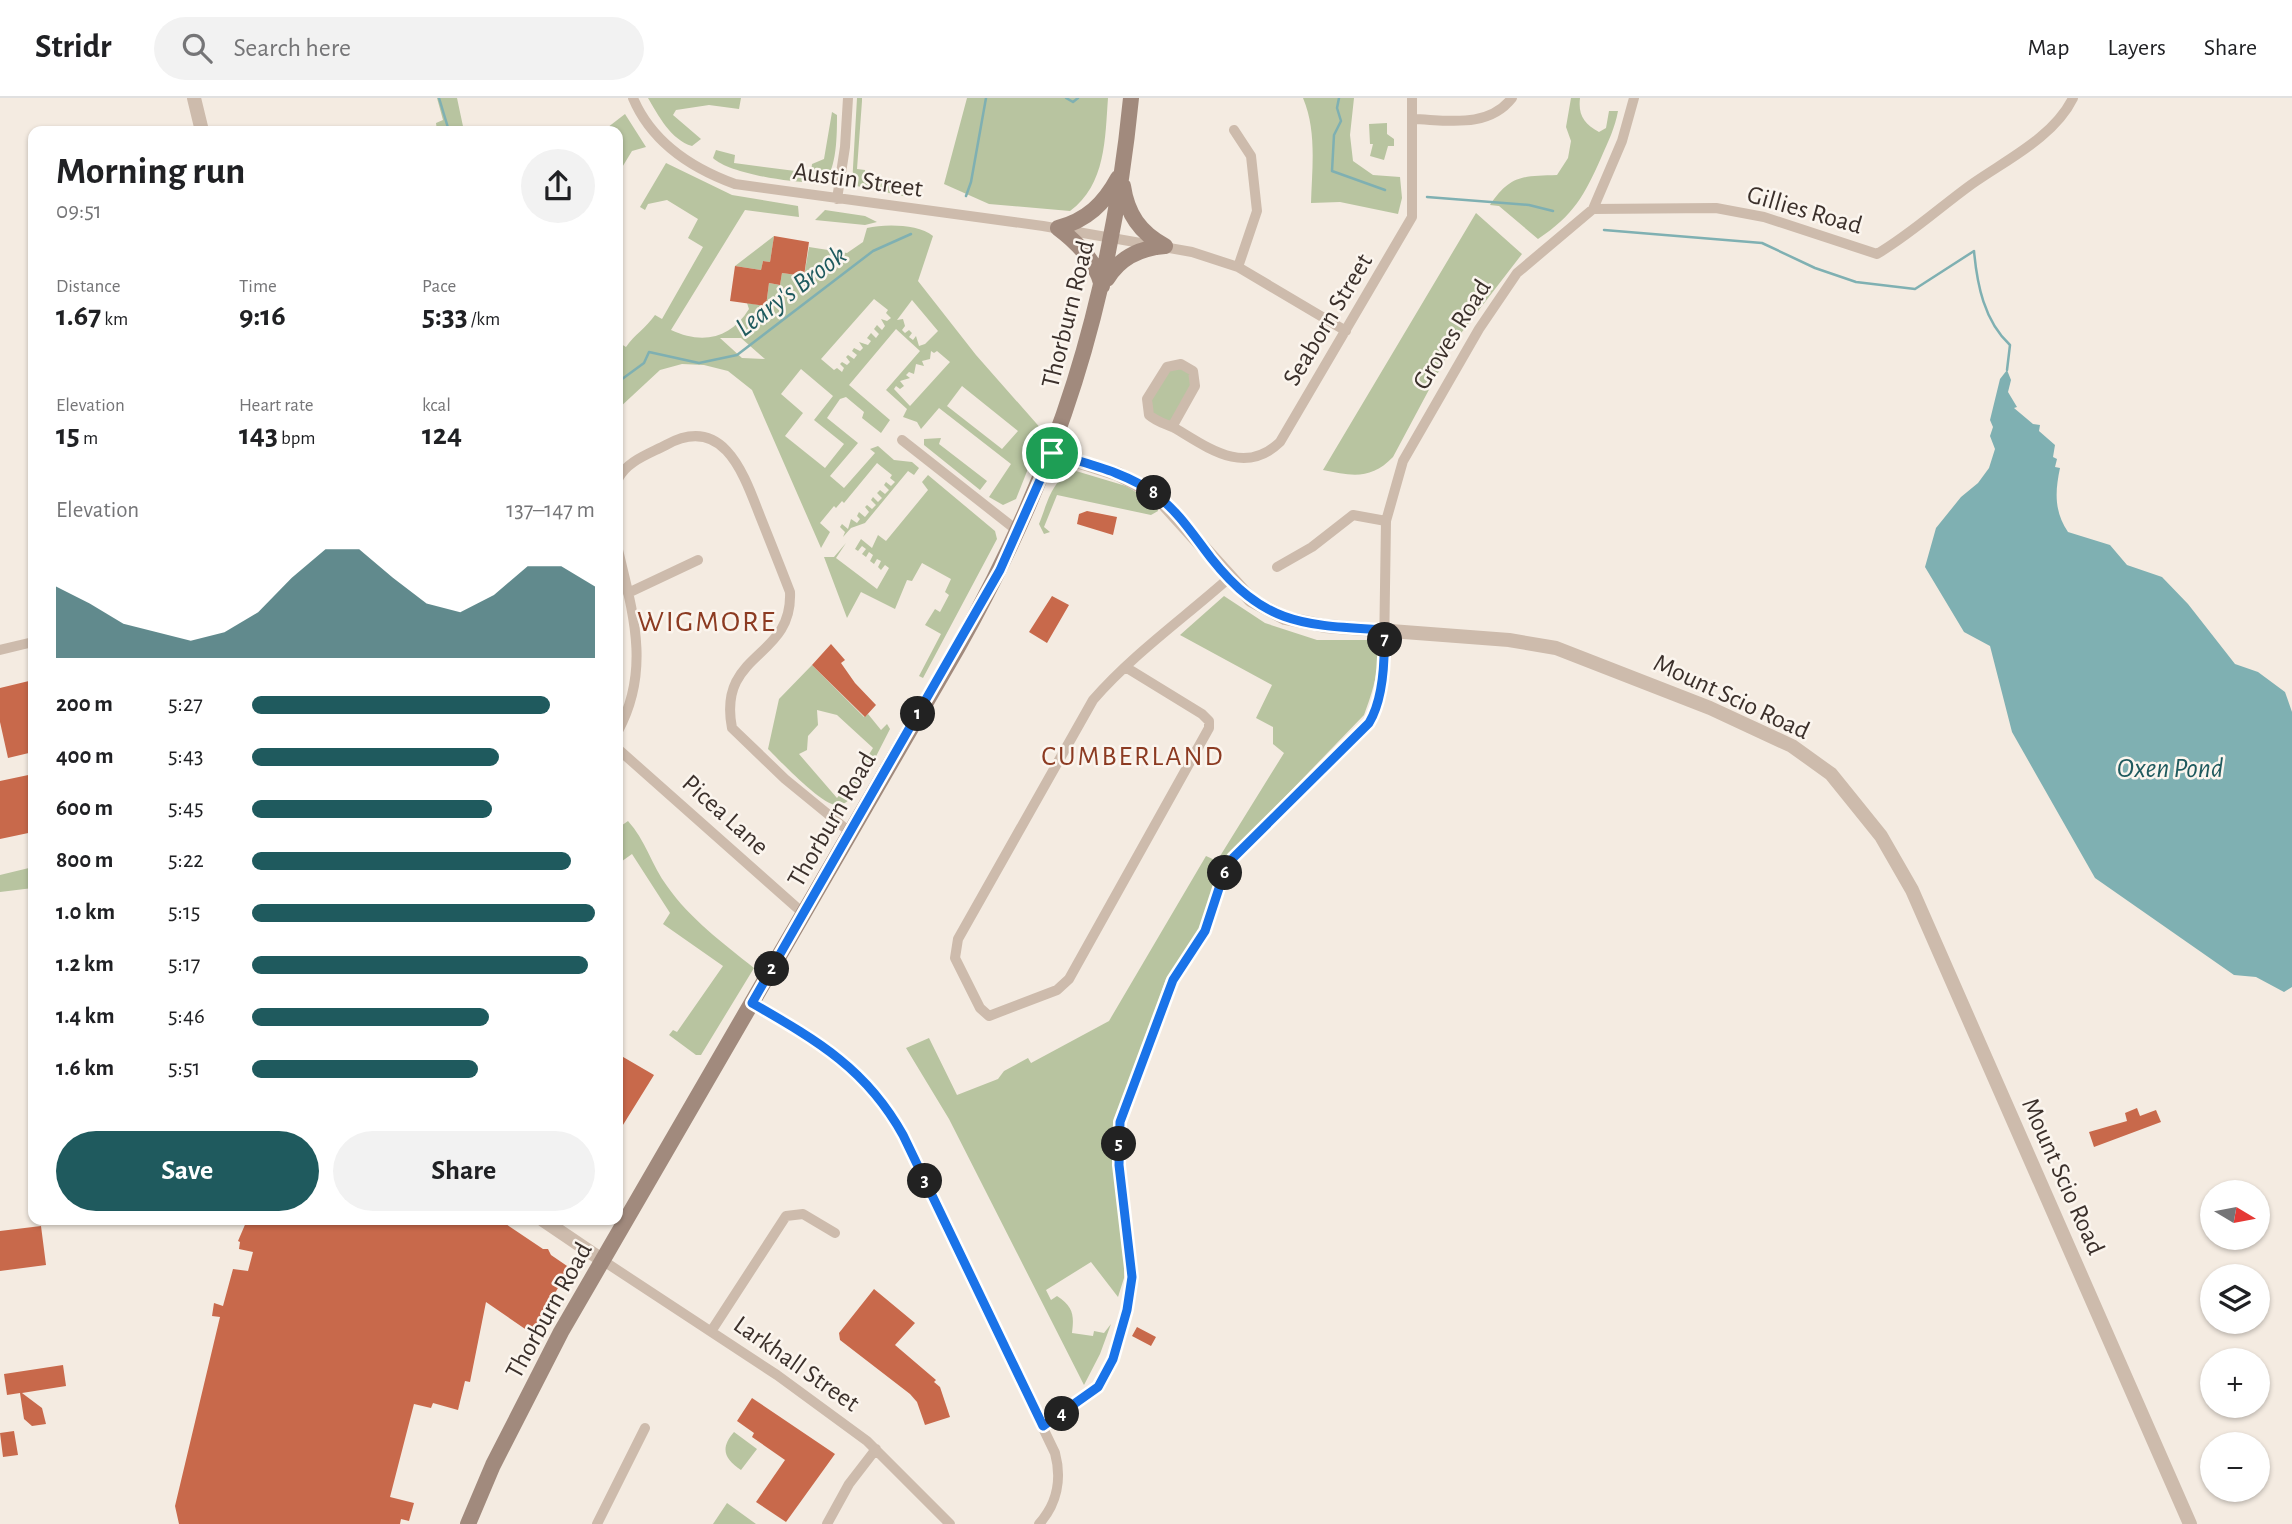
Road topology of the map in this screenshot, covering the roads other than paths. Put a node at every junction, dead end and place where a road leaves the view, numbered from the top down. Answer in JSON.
{"nodes":[{"id":1,"x":194,"y":98,"type":"edge"},
{"id":2,"x":633,"y":98,"type":"edge"},
{"id":3,"x":848,"y":98,"type":"edge"},
{"id":4,"x":1131,"y":98,"type":"edge"},
{"id":5,"x":1412,"y":98,"type":"edge"},
{"id":6,"x":1511,"y":98,"type":"edge"},
{"id":7,"x":1634,"y":98,"type":"edge"},
{"id":8,"x":2073,"y":98,"type":"edge"},
{"id":9,"x":1413,"y":119,"type":"junction"},
{"id":10,"x":201,"y":126,"type":"edge"},
{"id":11,"x":1234,"y":131,"type":"dead end"},
{"id":12,"x":1121,"y":173,"type":"junction"},
{"id":13,"x":837,"y":199,"type":"junction"},
{"id":14,"x":1592,"y":209,"type":"junction"},
{"id":15,"x":1058,"y":228,"type":"junction"},
{"id":16,"x":1112,"y":236,"type":"junction"},
{"id":17,"x":1164,"y":246,"type":"junction"},
{"id":18,"x":1238,"y":267,"type":"junction"},
{"id":19,"x":1102,"y":287,"type":"junction"},
{"id":20,"x":1346,"y":331,"type":"junction"},
{"id":21,"x":1172,"y":427,"type":"junction"},
{"id":22,"x":902,"y":440,"type":"dead end"},
{"id":23,"x":1052,"y":453,"type":"junction"},
{"id":24,"x":623,"y":474,"type":"edge"},
{"id":25,"x":1385,"y":521,"type":"junction"},
{"id":26,"x":1019,"y":532,"type":"junction"},
{"id":27,"x":698,"y":560,"type":"dead end"},
{"id":28,"x":1277,"y":567,"type":"dead end"},
{"id":29,"x":623,"y":572,"type":"edge"},
{"id":30,"x":1229,"y":578,"type":"junction"},
{"id":31,"x":628,"y":593,"type":"junction"},
{"id":32,"x":1384,"y":630,"type":"junction"},
{"id":33,"x":28,"y":643,"type":"edge"},
{"id":34,"x":0,"y":650,"type":"edge"},
{"id":35,"x":1127,"y":668,"type":"junction"},
{"id":36,"x":623,"y":719,"type":"edge"},
{"id":37,"x":623,"y":753,"type":"edge"},
{"id":38,"x":851,"y":833,"type":"junction"},
{"id":39,"x":804,"y":914,"type":"junction"},
{"id":40,"x":752,"y":1003,"type":"junction"},
{"id":41,"x":623,"y":1224,"type":"edge"},
{"id":42,"x":550,"y":1225,"type":"edge"},
{"id":43,"x":622,"y":1225,"type":"edge"},
{"id":44,"x":835,"y":1233,"type":"dead end"},
{"id":45,"x":602,"y":1260,"type":"junction"},
{"id":46,"x":712,"y":1330,"type":"junction"},
{"id":47,"x":1043,"y":1426,"type":"junction"},
{"id":48,"x":645,"y":1428,"type":"dead end"},
{"id":49,"x":876,"y":1450,"type":"junction"},
{"id":50,"x":468,"y":1524,"type":"edge"},
{"id":51,"x":597,"y":1524,"type":"edge"},
{"id":52,"x":827,"y":1524,"type":"edge"},
{"id":53,"x":950,"y":1524,"type":"edge"},
{"id":54,"x":1039,"y":1524,"type":"edge"},
{"id":55,"x":2190,"y":1524,"type":"edge"}],
"edges":[{"from":1,"to":10,"type":"street"},
{"from":2,"to":13,"type":"street","name":"Austin Street"},
{"from":3,"to":13,"type":"street"},
{"from":4,"to":12,"type":"main road","name":"Thorburn Road"},
{"from":5,"to":9,"type":"street","name":"Seaborn Street"},
{"from":6,"to":9,"type":"street"},
{"from":7,"to":14,"type":"street","name":"Groves Road"},
{"from":8,"to":14,"type":"street","name":"Gillies Road"},
{"from":9,"to":20,"type":"street","name":"Seaborn Street"},
{"from":11,"to":18,"type":"street"},
{"from":12,"to":15,"type":"main road"},
{"from":12,"to":16,"type":"main road","name":"Thorburn Road"},
{"from":12,"to":17,"type":"main road"},
{"from":13,"to":15,"type":"street","name":"Austin Street"},
{"from":14,"to":25,"type":"street","name":"Groves Road"},
{"from":15,"to":16,"type":"street","name":"Austin Street"},
{"from":15,"to":19,"type":"main road"},
{"from":16,"to":17,"type":"street","name":"Austin Street"},
{"from":16,"to":19,"type":"main road","name":"Thorburn Road"},
{"from":17,"to":18,"type":"street","name":"Austin Street"},
{"from":17,"to":19,"type":"main road"},
{"from":18,"to":20,"type":"street","name":"Austin Street"},
{"from":19,"to":23,"type":"main road","name":"Thorburn Road"},
{"from":20,"to":21,"type":"street","name":"Seaborn Street"},
{"from":21,"to":21,"type":"street","name":"Seaborn Street"},
{"from":22,"to":26,"type":"street"},
{"from":23,"to":26,"type":"main road","name":"Thorburn Road"},
{"from":23,"to":30,"type":"street","name":"Mount Scio Road"},
{"from":24,"to":38,"type":"street"},
{"from":25,"to":28,"type":"street"},
{"from":25,"to":32,"type":"street","name":"Groves Road"},
{"from":26,"to":38,"type":"main road","name":"Thorburn Road"},
{"from":27,"to":31,"type":"street"},
{"from":29,"to":31,"type":"street"},
{"from":30,"to":32,"type":"street","name":"Mount Scio Road"},
{"from":30,"to":35,"type":"street"},
{"from":31,"to":36,"type":"street"},
{"from":32,"to":47,"type":"street","name":"Groves Road"},
{"from":32,"to":55,"type":"street","name":"Mount Scio Road"},
{"from":33,"to":34,"type":"street"},
{"from":35,"to":35,"type":"street"},
{"from":37,"to":39,"type":"street","name":"Picea Lane"},
{"from":38,"to":39,"type":"main road","name":"Thorburn Road"},
{"from":39,"to":40,"type":"main road","name":"Thorburn Road"},
{"from":40,"to":41,"type":"main road","name":"Thorburn Road"},
{"from":40,"to":47,"type":"street"},
{"from":42,"to":45,"type":"street"},
{"from":43,"to":45,"type":"main road","name":"Thorburn Road"},
{"from":44,"to":46,"type":"street"},
{"from":45,"to":46,"type":"street","name":"Larkhall Street"},
{"from":45,"to":50,"type":"main road","name":"Thorburn Road"},
{"from":46,"to":49,"type":"street","name":"Larkhall Street"},
{"from":47,"to":54,"type":"street"},
{"from":48,"to":51,"type":"street"},
{"from":49,"to":52,"type":"street"},
{"from":49,"to":53,"type":"street","name":"Larkhall Street"}]}
